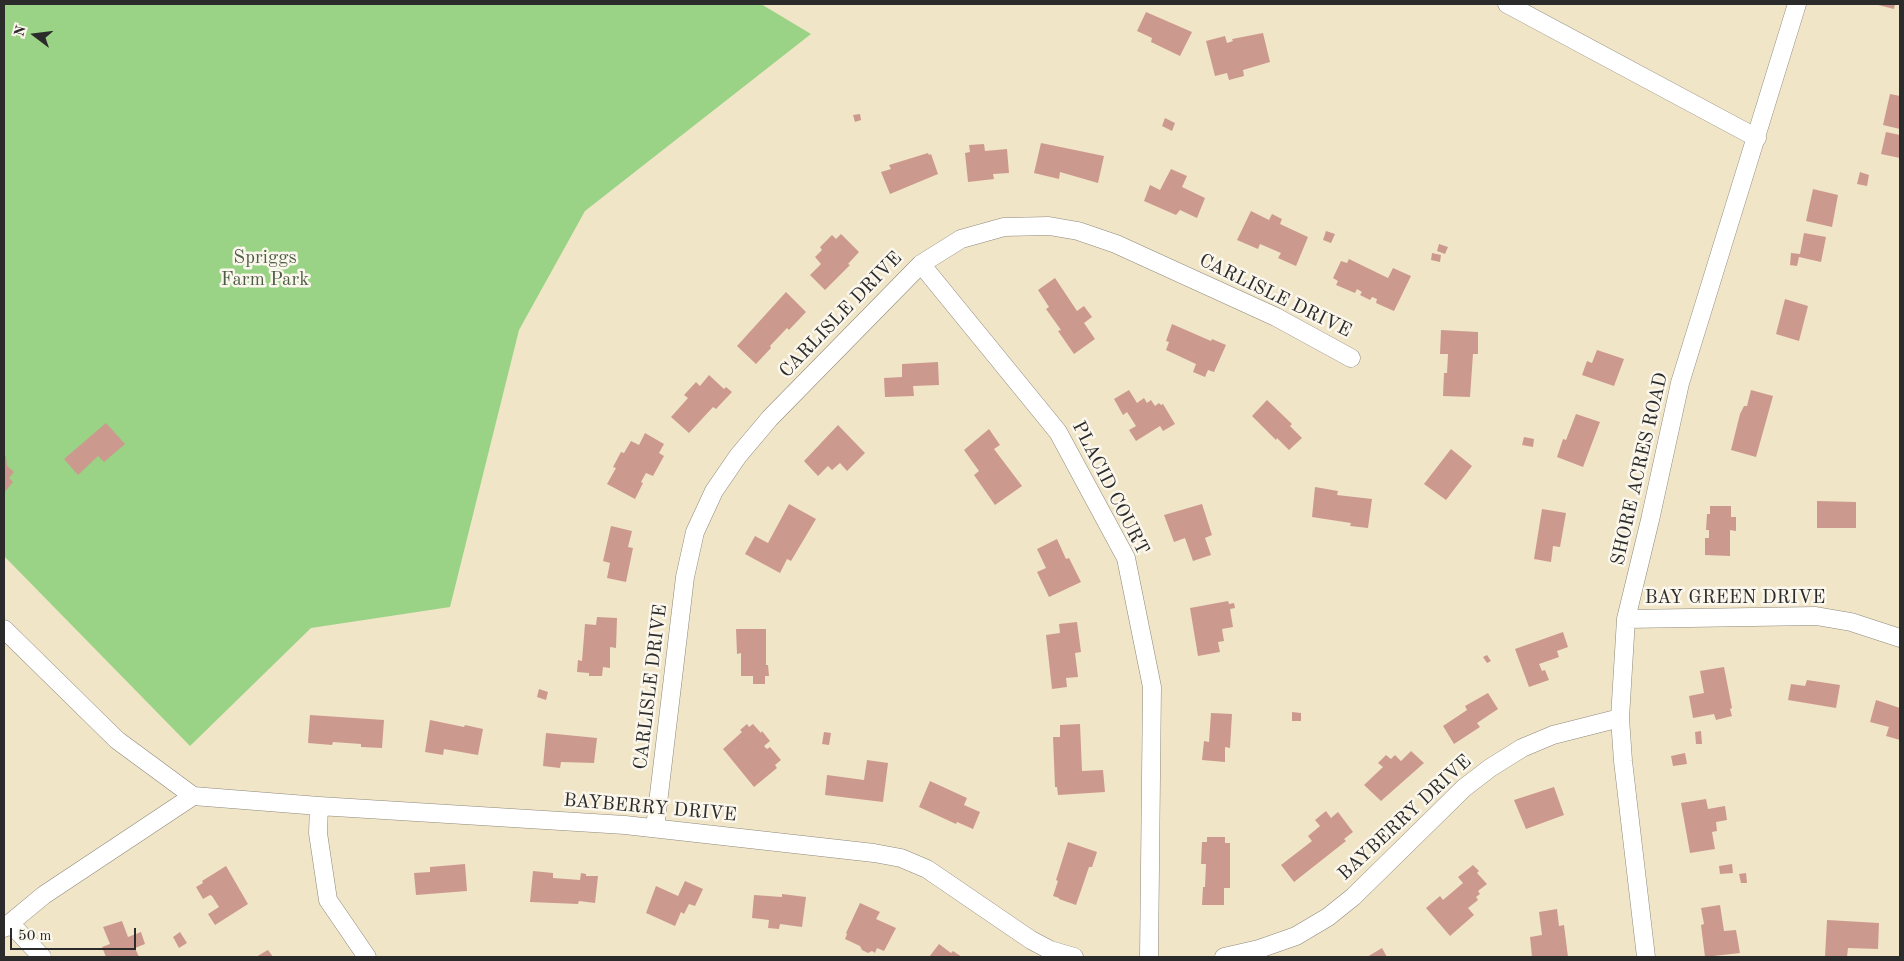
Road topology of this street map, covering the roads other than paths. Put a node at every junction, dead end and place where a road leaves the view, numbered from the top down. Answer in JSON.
{"nodes":[{"id":1,"x":1507,"y":4,"type":"edge"},
{"id":2,"x":1797,"y":4,"type":"edge"},
{"id":3,"x":1757,"y":138,"type":"junction"},
{"id":4,"x":921,"y":264,"type":"junction"},
{"id":5,"x":1351,"y":358,"type":"dead end"},
{"id":6,"x":1626,"y":618,"type":"junction"},
{"id":7,"x":4,"y":628,"type":"edge"},
{"id":8,"x":1900,"y":638,"type":"edge"},
{"id":9,"x":1620,"y":718,"type":"junction"},
{"id":10,"x":193,"y":796,"type":"junction"},
{"id":11,"x":319,"y":806,"type":"junction"},
{"id":12,"x":655,"y":828,"type":"junction"},
{"id":13,"x":7,"y":925,"type":"edge"},
{"id":14,"x":42,"y":957,"type":"edge"},
{"id":15,"x":367,"y":957,"type":"edge"},
{"id":16,"x":1074,"y":957,"type":"edge"},
{"id":17,"x":1149,"y":957,"type":"edge"},
{"id":18,"x":1224,"y":957,"type":"edge"},
{"id":19,"x":1646,"y":957,"type":"edge"}],
"edges":[{"from":1,"to":3,"type":"street"},
{"from":2,"to":3,"type":"street","name":"SHORE ACRES ROAD"},
{"from":3,"to":6,"type":"street","name":"SHORE ACRES ROAD"},
{"from":4,"to":5,"type":"street","name":"CARLISLE DRIVE"},
{"from":4,"to":12,"type":"street","name":"CARLISLE DRIVE"},
{"from":4,"to":17,"type":"street","name":"PLACID COURT"},
{"from":6,"to":8,"type":"street","name":"BAY GREEN DRIVE"},
{"from":6,"to":9,"type":"street","name":"SHORE ACRES ROAD"},
{"from":7,"to":10,"type":"street"},
{"from":9,"to":18,"type":"street","name":"BAYBERRY DRIVE"},
{"from":9,"to":19,"type":"street","name":"SHORE ACRES ROAD"},
{"from":10,"to":11,"type":"street","name":"BAYBERRY DRIVE"},
{"from":10,"to":13,"type":"street"},
{"from":11,"to":12,"type":"street","name":"BAYBERRY DRIVE"},
{"from":11,"to":15,"type":"street"},
{"from":12,"to":16,"type":"street","name":"BAYBERRY DRIVE"},
{"from":13,"to":14,"type":"street"}]}
